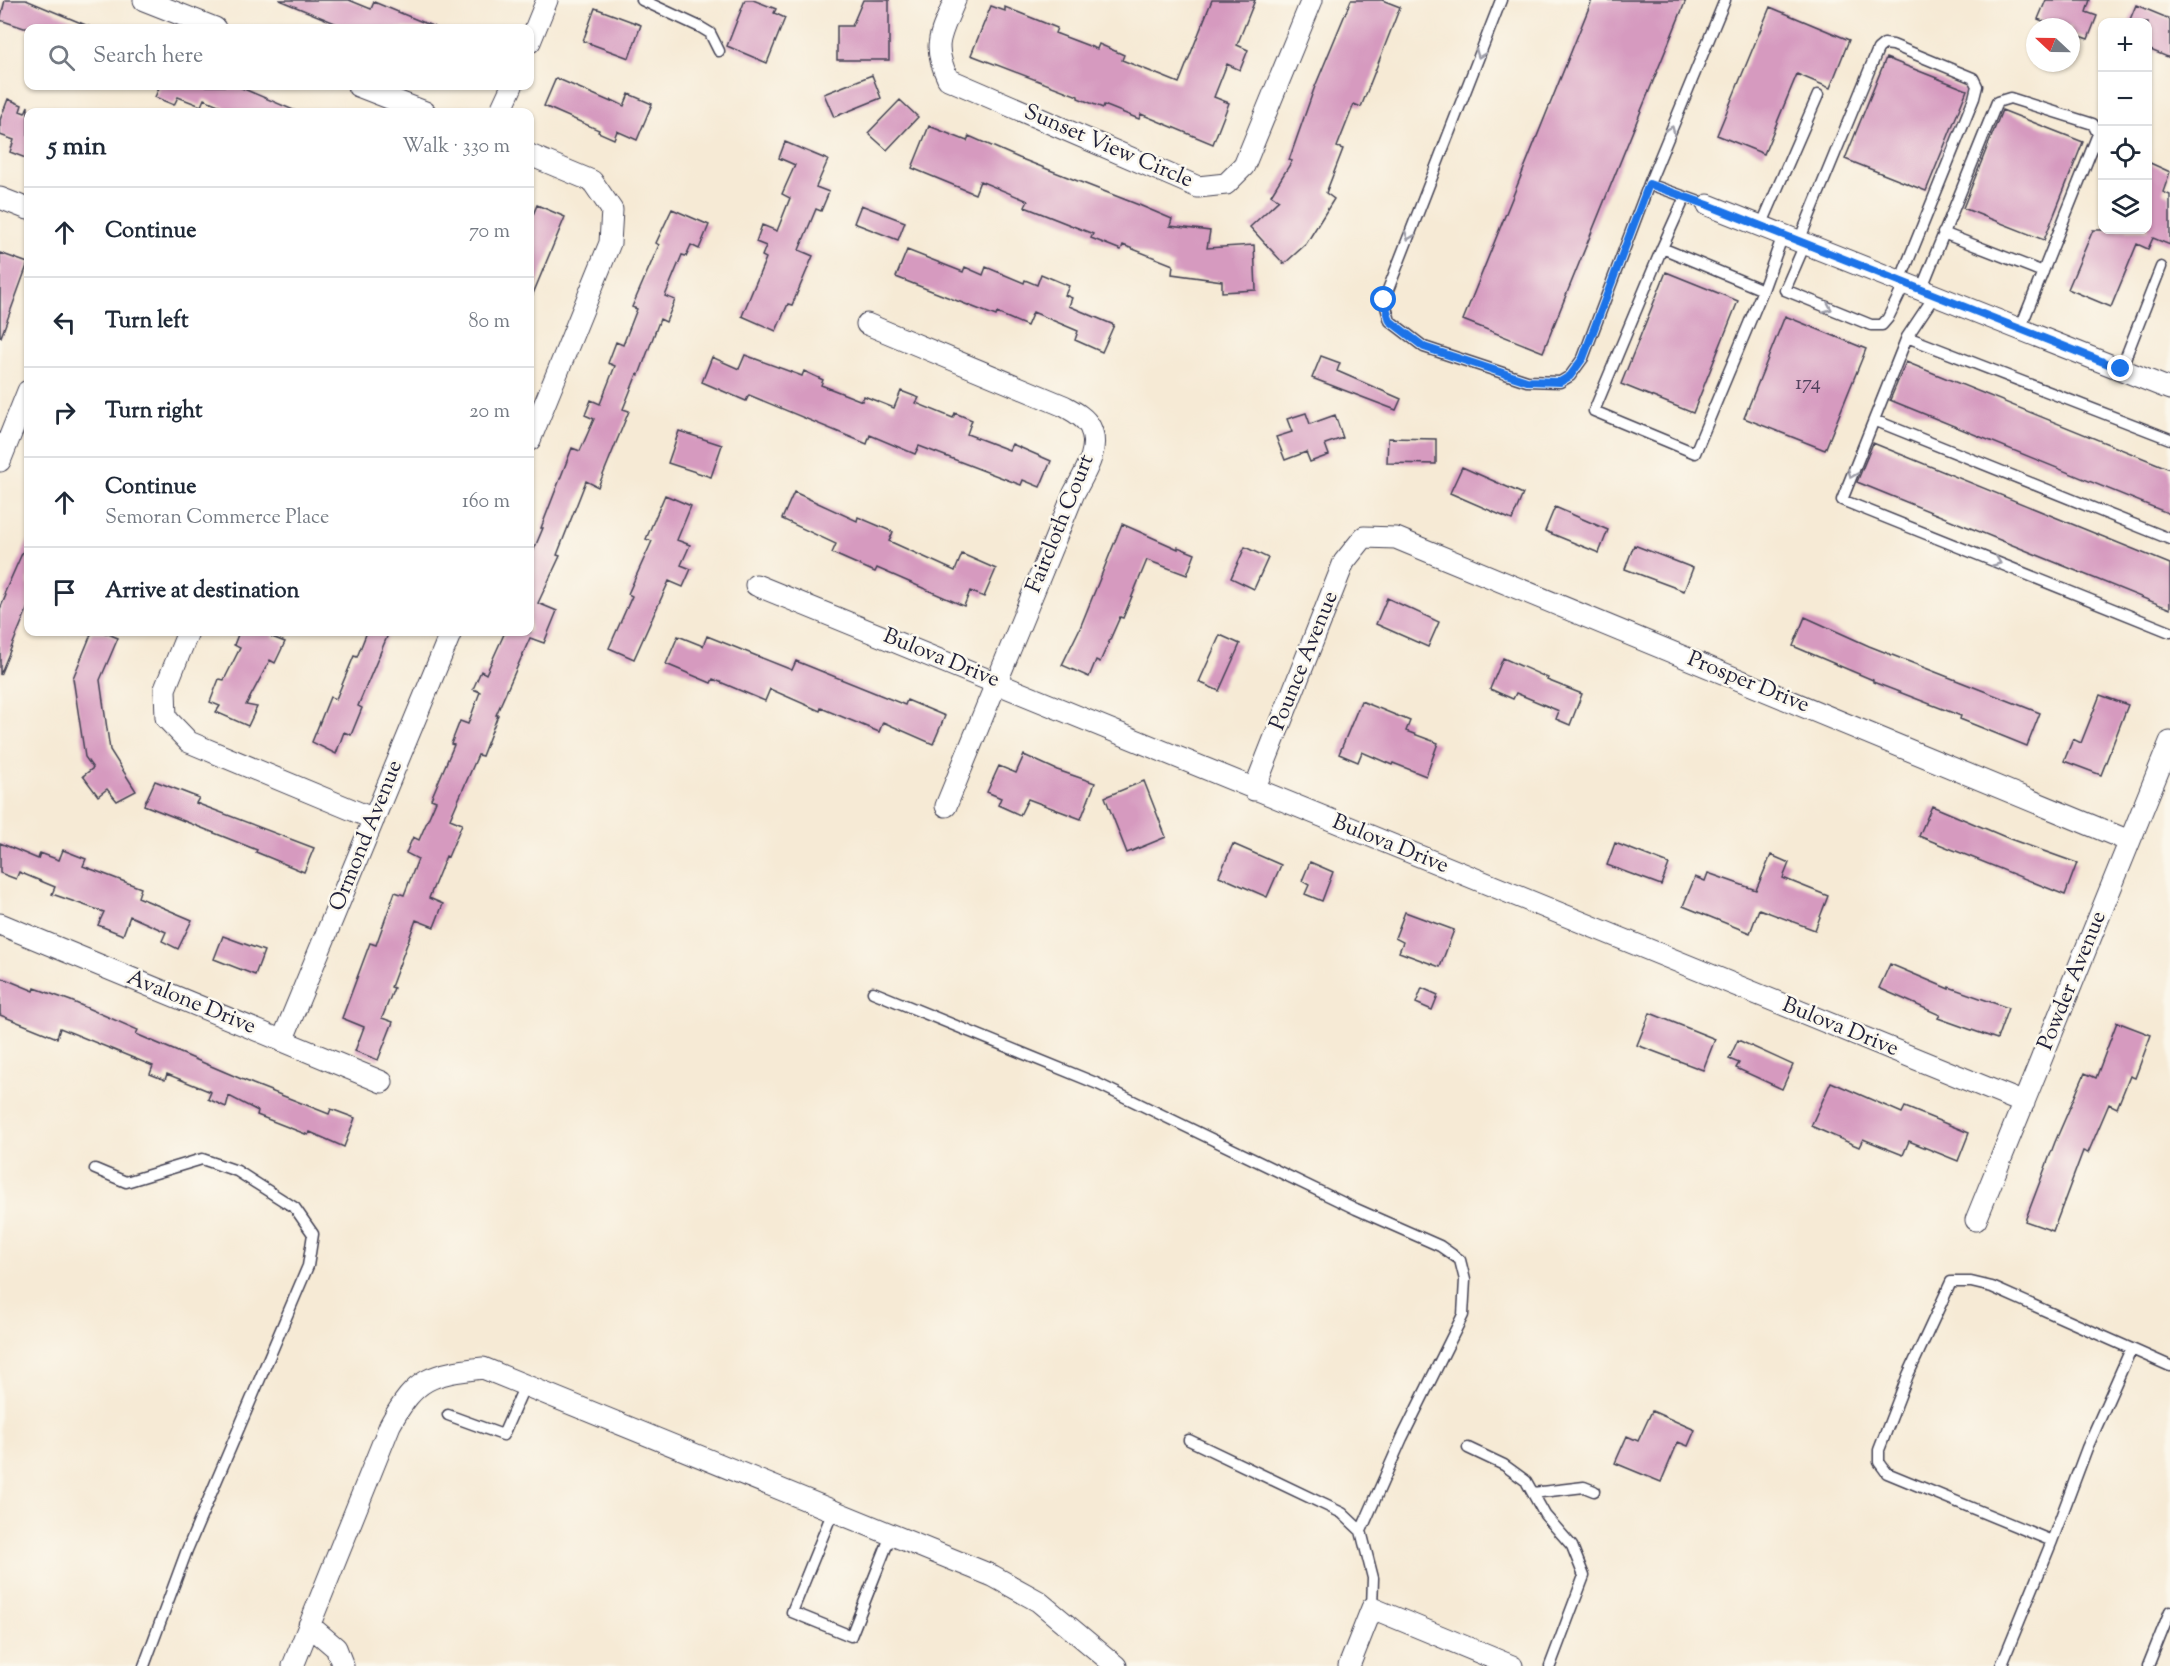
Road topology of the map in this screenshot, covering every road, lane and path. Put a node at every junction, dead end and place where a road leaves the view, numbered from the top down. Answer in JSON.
{"nodes":[{"id":1,"x":144,"y":0,"type":"edge"},
{"id":2,"x":547,"y":0,"type":"edge"},
{"id":3,"x":642,"y":0,"type":"edge"},
{"id":4,"x":955,"y":0,"type":"edge"},
{"id":5,"x":1312,"y":0,"type":"edge"},
{"id":6,"x":1501,"y":0,"type":"edge"},
{"id":7,"x":1725,"y":0,"type":"edge"},
{"id":8,"x":205,"y":24,"type":"edge"},
{"id":9,"x":534,"y":32,"type":"edge"},
{"id":10,"x":719,"y":51,"type":"dead end"},
{"id":11,"x":367,"y":90,"type":"edge"},
{"id":12,"x":510,"y":90,"type":"edge"},
{"id":13,"x":1818,"y":95,"type":"dead end"},
{"id":14,"x":407,"y":108,"type":"edge"},
{"id":15,"x":503,"y":108,"type":"edge"},
{"id":16,"x":534,"y":157,"type":"edge"},
{"id":17,"x":1649,"y":184,"type":"junction"},
{"id":18,"x":1685,"y":197,"type":"junction"},
{"id":19,"x":0,"y":198,"type":"edge"},
{"id":20,"x":1708,"y":205,"type":"joint"},
{"id":21,"x":24,"y":207,"type":"edge"},
{"id":22,"x":1761,"y":226,"type":"junction"},
{"id":23,"x":1943,"y":233,"type":"junction"},
{"id":24,"x":1796,"y":240,"type":"junction"},
{"id":25,"x":1662,"y":248,"type":"junction"},
{"id":26,"x":2161,"y":267,"type":"dead end"},
{"id":27,"x":2043,"y":272,"type":"junction"},
{"id":28,"x":1915,"y":288,"type":"junction"},
{"id":29,"x":1763,"y":290,"type":"junction"},
{"id":30,"x":867,"y":324,"type":"dead end"},
{"id":31,"x":2020,"y":329,"type":"junction"},
{"id":32,"x":1908,"y":337,"type":"junction"},
{"id":33,"x":2121,"y":369,"type":"junction"},
{"id":34,"x":2170,"y":389,"type":"edge"},
{"id":35,"x":24,"y":401,"type":"edge"},
{"id":36,"x":1874,"y":420,"type":"junction"},
{"id":37,"x":534,"y":430,"type":"edge"},
{"id":38,"x":2170,"y":439,"type":"edge"},
{"id":39,"x":0,"y":461,"type":"edge"},
{"id":40,"x":1364,"y":537,"type":"joint"},
{"id":41,"x":2170,"y":539,"type":"edge"},
{"id":42,"x":756,"y":585,"type":"dead end"},
{"id":43,"x":2170,"y":632,"type":"edge"},
{"id":44,"x":186,"y":636,"type":"edge"},
{"id":45,"x":449,"y":636,"type":"edge"},
{"id":46,"x":996,"y":682,"type":"junction"},
{"id":47,"x":2170,"y":742,"type":"edge"},
{"id":48,"x":1254,"y":790,"type":"junction"},
{"id":49,"x":946,"y":806,"type":"dead end"},
{"id":50,"x":374,"y":819,"type":"junction"},
{"id":51,"x":2129,"y":841,"type":"junction"},
{"id":52,"x":0,"y":924,"type":"edge"},
{"id":53,"x":873,"y":992,"type":"dead end"},
{"id":54,"x":282,"y":1041,"type":"junction"},
{"id":55,"x":382,"y":1082,"type":"dead end"},
{"id":56,"x":2024,"y":1103,"type":"junction"},
{"id":57,"x":95,"y":1169,"type":"dead end"},
{"id":58,"x":1976,"y":1220,"type":"dead end"},
{"id":59,"x":2131,"y":1349,"type":"junction"},
{"id":60,"x":2170,"y":1366,"type":"edge"},
{"id":61,"x":525,"y":1385,"type":"junction"},
{"id":62,"x":448,"y":1415,"type":"dead end"},
{"id":63,"x":1189,"y":1440,"type":"dead end"},
{"id":64,"x":1468,"y":1448,"type":"dead end"},
{"id":65,"x":1594,"y":1491,"type":"dead end"},
{"id":66,"x":1533,"y":1494,"type":"junction"},
{"id":67,"x":833,"y":1511,"type":"junction"},
{"id":68,"x":1361,"y":1531,"type":"junction"},
{"id":69,"x":891,"y":1535,"type":"junction"},
{"id":70,"x":2052,"y":1541,"type":"junction"},
{"id":71,"x":1372,"y":1608,"type":"junction"},
{"id":72,"x":2170,"y":1611,"type":"edge"},
{"id":73,"x":309,"y":1625,"type":"junction"},
{"id":74,"x":144,"y":1666,"type":"edge"},
{"id":75,"x":293,"y":1666,"type":"edge"},
{"id":76,"x":343,"y":1666,"type":"edge"},
{"id":77,"x":1116,"y":1666,"type":"edge"},
{"id":78,"x":1349,"y":1666,"type":"edge"},
{"id":79,"x":1512,"y":1666,"type":"edge"},
{"id":80,"x":1550,"y":1666,"type":"edge"},
{"id":81,"x":2001,"y":1666,"type":"edge"},
{"id":82,"x":2148,"y":1666,"type":"edge"}],
"edges":[{"from":1,"to":8,"type":"street"},
{"from":2,"to":9,"type":"street"},
{"from":3,"to":10,"type":"lane"},
{"from":4,"to":5,"type":"street","name":"Sunset View Circle"},
{"from":6,"to":17,"type":"lane","one_way":true},
{"from":17,"to":7,"type":"lane","one_way":true},
{"from":11,"to":14,"type":"street"},
{"from":12,"to":15,"type":"street"},
{"from":13,"to":22,"type":"lane"},
{"from":16,"to":37,"type":"street"},
{"from":17,"to":18,"type":"lane"},
{"from":18,"to":20,"type":"lane"},
{"from":18,"to":25,"type":"lane"},
{"from":19,"to":21,"type":"street"},
{"from":20,"to":22,"type":"street"},
{"from":22,"to":24,"type":"street"},
{"from":23,"to":27,"type":"lane"},
{"from":23,"to":27,"type":"lane"},
{"from":23,"to":28,"type":"lane"},
{"from":24,"to":28,"type":"street"},
{"from":24,"to":28,"type":"lane","one_way":true},
{"from":24,"to":28,"type":"lane"},
{"from":24,"to":29,"type":"lane"},
{"from":25,"to":29,"type":"lane"},
{"from":25,"to":29,"type":"lane"},
{"from":26,"to":33,"type":"lane"},
{"from":27,"to":31,"type":"lane"},
{"from":28,"to":31,"type":"street"},
{"from":28,"to":32,"type":"lane"},
{"from":30,"to":46,"type":"street","name":"Faircloth Court"},
{"from":31,"to":33,"type":"street"},
{"from":32,"to":36,"type":"lane"},
{"from":32,"to":38,"type":"lane"},
{"from":33,"to":34,"type":"street"},
{"from":35,"to":39,"type":"street"},
{"from":36,"to":41,"type":"lane"},
{"from":36,"to":43,"type":"lane","one_way":true},
{"from":40,"to":48,"type":"street","name":"Pounce Avenue"},
{"from":40,"to":51,"type":"street","name":"Prosper Drive"},
{"from":42,"to":46,"type":"street","name":"Bulova Drive"},
{"from":44,"to":50,"type":"street"},
{"from":45,"to":50,"type":"street","name":"Ormond Avenue"},
{"from":46,"to":48,"type":"street","name":"Bulova Drive"},
{"from":46,"to":49,"type":"street","name":"Faircloth Court"},
{"from":47,"to":51,"type":"street","name":"Powder Avenue"},
{"from":48,"to":56,"type":"street","name":"Bulova Drive"},
{"from":50,"to":54,"type":"street","name":"Ormond Avenue"},
{"from":51,"to":56,"type":"street","name":"Powder Avenue"},
{"from":52,"to":54,"type":"street","name":"Avalone Drive"},
{"from":53,"to":68,"type":"lane"},
{"from":54,"to":55,"type":"street","name":"Avalone Drive"},
{"from":56,"to":58,"type":"street","name":"Powder Avenue"},
{"from":57,"to":74,"type":"lane"},
{"from":59,"to":60,"type":"lane"},
{"from":59,"to":70,"type":"lane"},
{"from":59,"to":70,"type":"lane"},
{"from":61,"to":62,"type":"lane"},
{"from":61,"to":67,"type":"street"},
{"from":61,"to":73,"type":"street"},
{"from":63,"to":68,"type":"lane"},
{"from":64,"to":66,"type":"lane"},
{"from":65,"to":66,"type":"lane"},
{"from":66,"to":80,"type":"lane"},
{"from":67,"to":69,"type":"street"},
{"from":67,"to":69,"type":"lane"},
{"from":68,"to":71,"type":"lane"},
{"from":69,"to":77,"type":"street"},
{"from":70,"to":81,"type":"lane"},
{"from":71,"to":78,"type":"street"},
{"from":71,"to":79,"type":"street"},
{"from":72,"to":82,"type":"lane"},
{"from":73,"to":75,"type":"street"},
{"from":73,"to":76,"type":"street"}]}
